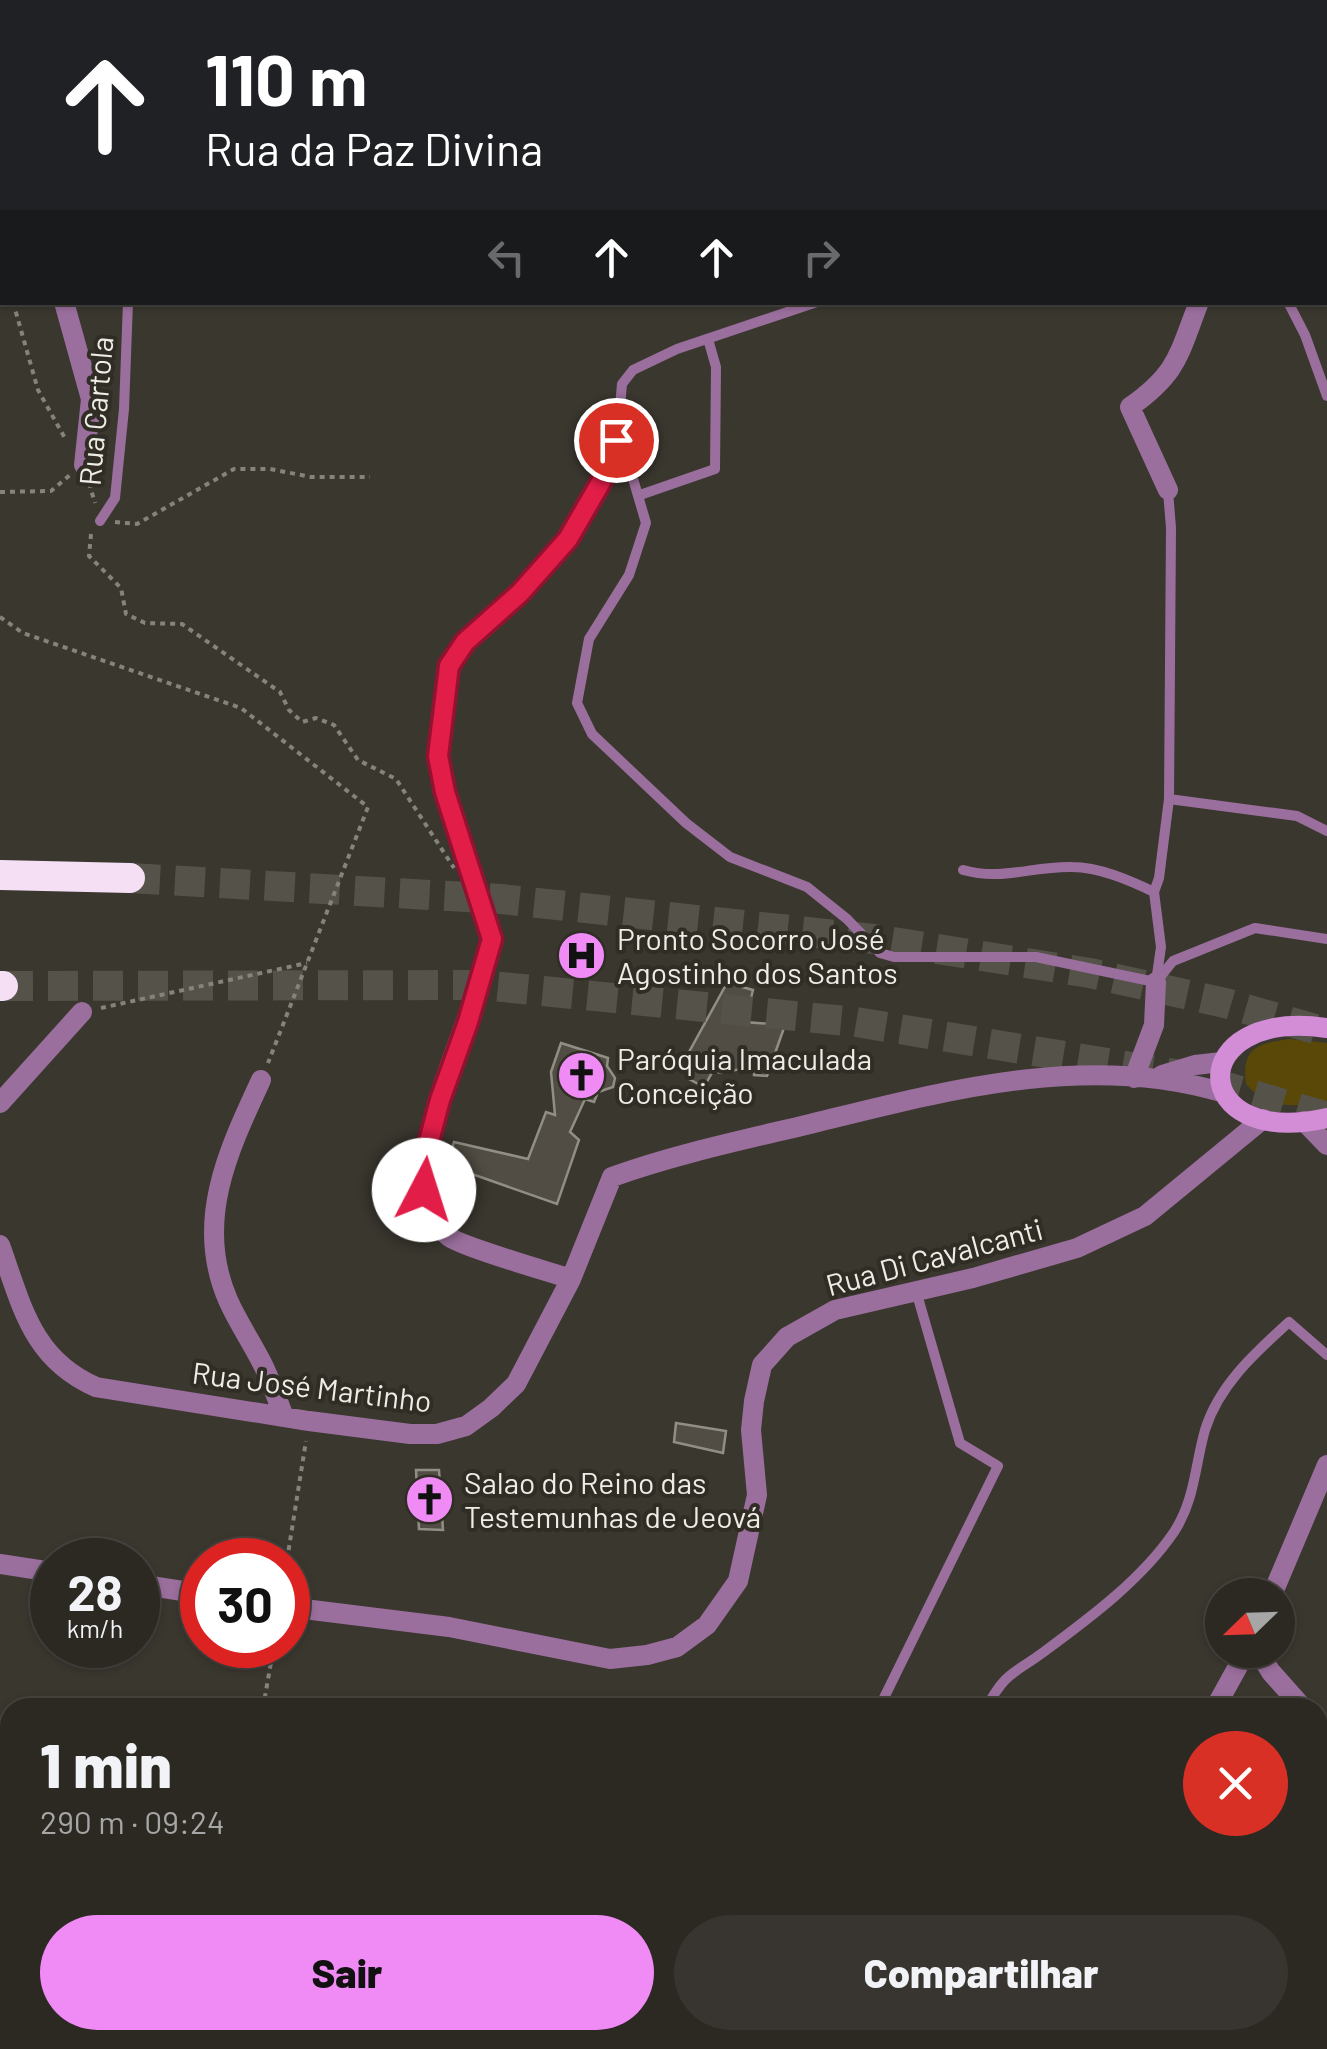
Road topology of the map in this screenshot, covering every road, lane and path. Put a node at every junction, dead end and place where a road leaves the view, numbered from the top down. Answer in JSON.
{"nodes":[{"id":1,"x":14,"y":305,"type":"edge"},
{"id":2,"x":65,"y":305,"type":"edge"},
{"id":3,"x":128,"y":305,"type":"edge"},
{"id":4,"x":808,"y":305,"type":"edge"},
{"id":5,"x":1198,"y":305,"type":"edge"},
{"id":6,"x":1290,"y":305,"type":"edge"},
{"id":7,"x":708,"y":339,"type":"junction"},
{"id":8,"x":1327,"y":396,"type":"edge"},
{"id":9,"x":616,"y":440,"type":"junction"},
{"id":10,"x":84,"y":464,"type":"junction"},
{"id":11,"x":370,"y":476,"type":"dead end"},
{"id":12,"x":1168,"y":490,"type":"joint"},
{"id":13,"x":0,"y":492,"type":"edge"},
{"id":14,"x":640,"y":495,"type":"junction"},
{"id":15,"x":100,"y":521,"type":"junction"},
{"id":16,"x":0,"y":617,"type":"edge"},
{"id":17,"x":1168,"y":799,"type":"junction"},
{"id":18,"x":1327,"y":831,"type":"edge"},
{"id":19,"x":963,"y":870,"type":"dead end"},
{"id":20,"x":0,"y":875,"type":"edge"},
{"id":21,"x":130,"y":878,"type":"tunnel mouth"},
{"id":22,"x":1154,"y":892,"type":"junction"},
{"id":23,"x":478,"y":894,"type":"junction"},
{"id":24,"x":1327,"y":939,"type":"edge"},
{"id":25,"x":307,"y":963,"type":"junction"},
{"id":26,"x":1156,"y":982,"type":"junction"},
{"id":27,"x":82,"y":1012,"type":"joint"},
{"id":28,"x":1327,"y":1028,"type":"edge"},
{"id":29,"x":1222,"y":1062,"type":"junction"},
{"id":30,"x":1142,"y":1078,"type":"junction"},
{"id":31,"x":261,"y":1080,"type":"joint"},
{"id":32,"x":1221,"y":1092,"type":"junction"},
{"id":33,"x":0,"y":1103,"type":"edge"},
{"id":34,"x":1327,"y":1118,"type":"edge"},
{"id":35,"x":1263,"y":1119,"type":"junction"},
{"id":36,"x":1304,"y":1122,"type":"junction"},
{"id":37,"x":1327,"y":1145,"type":"edge"},
{"id":38,"x":0,"y":1245,"type":"edge"},
{"id":39,"x":571,"y":1279,"type":"junction"},
{"id":40,"x":916,"y":1291,"type":"junction"},
{"id":41,"x":1327,"y":1356,"type":"edge"},
{"id":42,"x":284,"y":1417,"type":"junction"},
{"id":43,"x":309,"y":1422,"type":"junction"},
{"id":44,"x":1327,"y":1465,"type":"edge"},
{"id":45,"x":291,"y":1538,"type":"edge"},
{"id":46,"x":0,"y":1564,"type":"edge"},
{"id":47,"x":30,"y":1569,"type":"edge"},
{"id":48,"x":1279,"y":1578,"type":"edge"},
{"id":49,"x":310,"y":1609,"type":"edge"},
{"id":50,"x":270,"y":1668,"type":"edge"},
{"id":51,"x":1238,"y":1668,"type":"edge"},
{"id":52,"x":1268,"y":1668,"type":"edge"},
{"id":53,"x":266,"y":1698,"type":"edge"},
{"id":54,"x":884,"y":1698,"type":"edge"},
{"id":55,"x":992,"y":1698,"type":"edge"},
{"id":56,"x":1221,"y":1698,"type":"edge"},
{"id":57,"x":1294,"y":1698,"type":"edge"}],
"edges":[{"from":1,"to":10,"type":"path"},
{"from":2,"to":10,"type":"street"},
{"from":3,"to":15,"type":"lane","name":"Rua Cartola"},
{"from":4,"to":7,"type":"lane"},
{"from":5,"to":12,"type":"street"},
{"from":6,"to":8,"type":"lane"},
{"from":7,"to":9,"type":"lane"},
{"from":7,"to":14,"type":"lane"},
{"from":9,"to":14,"type":"lane"},
{"from":9,"to":23,"type":"lane"},
{"from":10,"to":13,"type":"path"},
{"from":10,"to":15,"type":"path"},
{"from":11,"to":15,"type":"path"},
{"from":12,"to":17,"type":"lane"},
{"from":14,"to":26,"type":"lane"},
{"from":15,"to":23,"type":"path"},
{"from":16,"to":25,"type":"path"},
{"from":17,"to":18,"type":"lane"},
{"from":17,"to":22,"type":"lane"},
{"from":19,"to":22,"type":"lane"},
{"from":20,"to":21,"type":"highway"},
{"from":22,"to":26,"type":"lane"},
{"from":23,"to":39,"type":"street"},
{"from":24,"to":26,"type":"lane"},
{"from":25,"to":27,"type":"path"},
{"from":25,"to":31,"type":"path"},
{"from":26,"to":30,"type":"street"},
{"from":27,"to":33,"type":"street"},
{"from":28,"to":29,"type":"street"},
{"from":29,"to":30,"type":"street"},
{"from":29,"to":32,"type":"street"},
{"from":30,"to":32,"type":"street"},
{"from":30,"to":39,"type":"street","name":"Rua José Martinho"},
{"from":31,"to":42,"type":"street"},
{"from":32,"to":35,"type":"street"},
{"from":34,"to":36,"type":"street"},
{"from":35,"to":36,"type":"street"},
{"from":35,"to":40,"type":"street","name":"Rua Di Cavalcanti"},
{"from":36,"to":37,"type":"street"},
{"from":38,"to":42,"type":"street","name":"Rua José Martinho"},
{"from":39,"to":43,"type":"street","name":"Rua José Martinho"},
{"from":40,"to":49,"type":"street","name":"Rua Di Cavalcanti"},
{"from":40,"to":54,"type":"lane"},
{"from":41,"to":55,"type":"lane"},
{"from":42,"to":43,"type":"street","name":"Rua José Martinho"},
{"from":43,"to":45,"type":"path"},
{"from":44,"to":48,"type":"street"},
{"from":46,"to":47,"type":"street"},
{"from":50,"to":53,"type":"path"},
{"from":51,"to":56,"type":"street"},
{"from":52,"to":57,"type":"street"}]}
